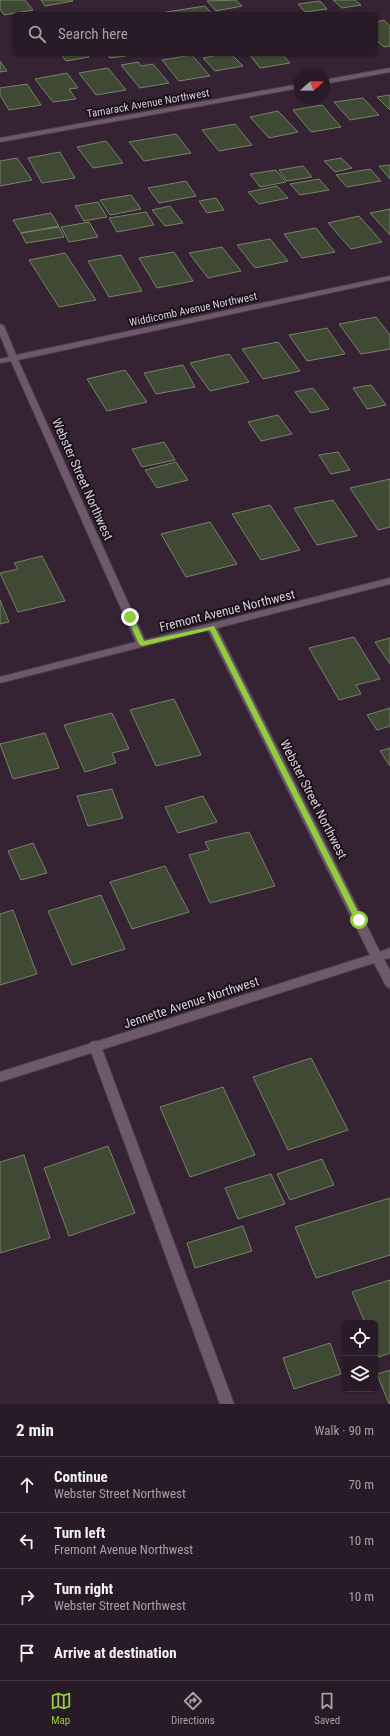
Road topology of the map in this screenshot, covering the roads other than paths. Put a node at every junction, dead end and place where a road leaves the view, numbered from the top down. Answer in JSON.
{"nodes":[{"id":1,"x":390,"y":70,"type":"edge"},
{"id":2,"x":330,"y":81,"type":"edge"},
{"id":3,"x":294,"y":87,"type":"edge"},
{"id":4,"x":0,"y":140,"type":"edge"},
{"id":5,"x":390,"y":278,"type":"edge"},
{"id":6,"x":0,"y":326,"type":"edge"},
{"id":7,"x":13,"y":358,"type":"junction"},
{"id":8,"x":0,"y":360,"type":"edge"},
{"id":9,"x":390,"y":581,"type":"edge"},
{"id":10,"x":212,"y":628,"type":"junction"},
{"id":11,"x":142,"y":644,"type":"junction"},
{"id":12,"x":0,"y":680,"type":"edge"},
{"id":13,"x":390,"y":953,"type":"edge"},
{"id":14,"x":377,"y":957,"type":"junction"},
{"id":15,"x":390,"y":983,"type":"edge"},
{"id":16,"x":96,"y":1046,"type":"junction"},
{"id":17,"x":0,"y":1077,"type":"edge"},
{"id":18,"x":227,"y":1404,"type":"edge"}],
"edges":[{"from":1,"to":2,"type":"street"},
{"from":3,"to":4,"type":"street","name":"Tamarack Avenue Northwest"},
{"from":5,"to":7,"type":"street","name":"Widdicomb Avenue Northwest"},
{"from":6,"to":7,"type":"street","name":"Webster Street Northwest"},
{"from":7,"to":8,"type":"street","name":"Widdicomb Avenue Northwest"},
{"from":7,"to":11,"type":"street","name":"Webster Street Northwest"},
{"from":9,"to":10,"type":"street","name":"Fremont Avenue Northwest"},
{"from":10,"to":11,"type":"street","name":"Fremont Avenue Northwest"},
{"from":10,"to":14,"type":"street","name":"Webster Street Northwest"},
{"from":11,"to":12,"type":"street","name":"Fremont Avenue Northwest"},
{"from":13,"to":14,"type":"street","name":"Jennette Avenue Northwest"},
{"from":14,"to":15,"type":"street","name":"Webster Street Northwest"},
{"from":14,"to":16,"type":"street","name":"Jennette Avenue Northwest"},
{"from":16,"to":17,"type":"street","name":"Jennette Avenue Northwest"},
{"from":16,"to":18,"type":"street"}]}
